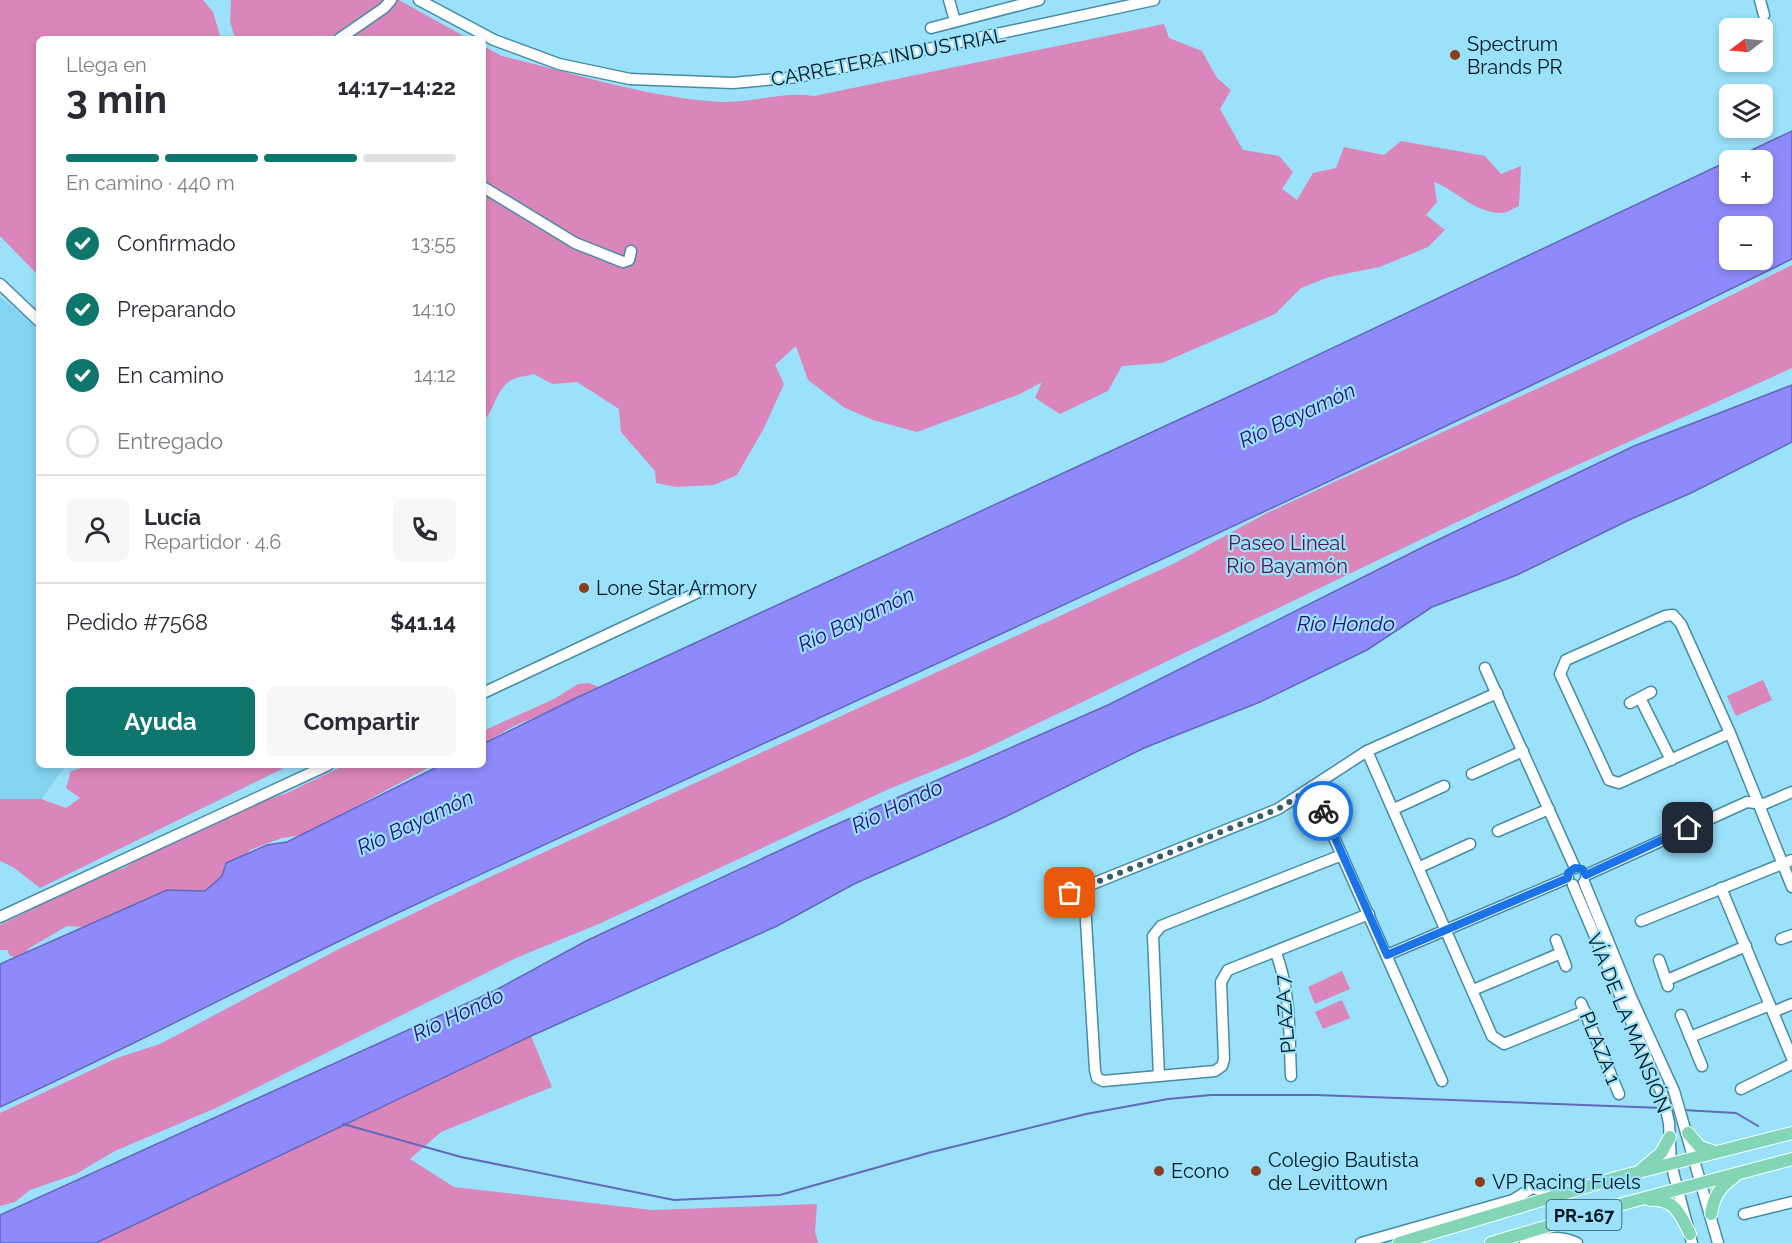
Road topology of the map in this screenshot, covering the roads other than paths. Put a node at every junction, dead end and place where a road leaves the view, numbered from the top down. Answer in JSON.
{"nodes":[{"id":1,"x":391,"y":0,"type":"edge"},
{"id":2,"x":419,"y":0,"type":"edge"},
{"id":3,"x":948,"y":0,"type":"edge"},
{"id":4,"x":1039,"y":0,"type":"edge"},
{"id":5,"x":1154,"y":0,"type":"edge"},
{"id":6,"x":1760,"y":0,"type":"edge"},
{"id":7,"x":1764,"y":15,"type":"dead end"},
{"id":8,"x":955,"y":21,"type":"junction"},
{"id":9,"x":931,"y":28,"type":"dead end"},
{"id":10,"x":343,"y":36,"type":"edge"},
{"id":11,"x":486,"y":189,"type":"edge"},
{"id":12,"x":631,"y":252,"type":"dead end"},
{"id":13,"x":0,"y":284,"type":"edge"},
{"id":14,"x":36,"y":318,"type":"edge"},
{"id":15,"x":707,"y":588,"type":"dead end"},
{"id":16,"x":1485,"y":668,"type":"dead end"},
{"id":17,"x":486,"y":692,"type":"edge"},
{"id":18,"x":1497,"y":693,"type":"junction"},
{"id":19,"x":1652,"y":693,"type":"dead end"},
{"id":20,"x":1730,"y":733,"type":"junction"},
{"id":21,"x":1367,"y":750,"type":"junction"},
{"id":22,"x":1523,"y":751,"type":"junction"},
{"id":23,"x":1671,"y":760,"type":"junction"},
{"id":24,"x":322,"y":768,"type":"edge"},
{"id":25,"x":1472,"y":774,"type":"dead end"},
{"id":26,"x":1444,"y":786,"type":"dead end"},
{"id":27,"x":1312,"y":788,"type":"junction"},
{"id":28,"x":1792,"y":792,"type":"edge"},
{"id":29,"x":1756,"y":802,"type":"junction"},
{"id":30,"x":1394,"y":809,"type":"junction"},
{"id":31,"x":1549,"y":809,"type":"junction"},
{"id":32,"x":1498,"y":831,"type":"dead end"},
{"id":33,"x":1470,"y":844,"type":"dead end"},
{"id":34,"x":1342,"y":855,"type":"junction"},
{"id":35,"x":1787,"y":862,"type":"edge"},
{"id":36,"x":1420,"y":867,"type":"junction"},
{"id":37,"x":1575,"y":868,"type":"junction"},
{"id":38,"x":1585,"y":879,"type":"junction"},
{"id":39,"x":1570,"y":882,"type":"junction"},
{"id":40,"x":1792,"y":887,"type":"edge"},
{"id":41,"x":1084,"y":888,"type":"junction"},
{"id":42,"x":1721,"y":888,"type":"junction"},
{"id":43,"x":1055,"y":899,"type":"dead end"},
{"id":44,"x":1369,"y":914,"type":"junction"},
{"id":45,"x":0,"y":917,"type":"edge"},
{"id":46,"x":1641,"y":921,"type":"dead end"},
{"id":47,"x":1447,"y":928,"type":"junction"},
{"id":48,"x":1556,"y":940,"type":"dead end"},
{"id":49,"x":1746,"y":946,"type":"junction"},
{"id":50,"x":1276,"y":952,"type":"junction"},
{"id":51,"x":1561,"y":953,"type":"junction"},
{"id":52,"x":1387,"y":955,"type":"junction"},
{"id":53,"x":1659,"y":960,"type":"dead end"},
{"id":54,"x":1566,"y":966,"type":"dead end"},
{"id":55,"x":1473,"y":990,"type":"junction"},
{"id":56,"x":1792,"y":1004,"type":"edge"},
{"id":57,"x":1772,"y":1008,"type":"junction"},
{"id":58,"x":1681,"y":1015,"type":"dead end"},
{"id":59,"x":1690,"y":1037,"type":"junction"},
{"id":60,"x":1792,"y":1058,"type":"edge"},
{"id":61,"x":1792,"y":1064,"type":"edge"},
{"id":62,"x":1702,"y":1066,"type":"dead end"},
{"id":63,"x":1159,"y":1076,"type":"junction"},
{"id":64,"x":1291,"y":1076,"type":"dead end"},
{"id":65,"x":1442,"y":1081,"type":"dead end"},
{"id":66,"x":1741,"y":1089,"type":"dead end"},
{"id":67,"x":1619,"y":1094,"type":"dead end"},
{"id":68,"x":1688,"y":1133,"type":"junction"},
{"id":69,"x":1792,"y":1133,"type":"edge"},
{"id":70,"x":1670,"y":1137,"type":"junction"},
{"id":71,"x":1716,"y":1152,"type":"junction"},
{"id":72,"x":1696,"y":1157,"type":"junction"},
{"id":73,"x":1792,"y":1159,"type":"edge"},
{"id":74,"x":1671,"y":1164,"type":"junction"},
{"id":75,"x":1634,"y":1173,"type":"junction"},
{"id":76,"x":1740,"y":1173,"type":"junction"},
{"id":77,"x":1702,"y":1183,"type":"junction"},
{"id":78,"x":1678,"y":1189,"type":"junction"},
{"id":79,"x":1562,"y":1194,"type":"junction"},
{"id":80,"x":1634,"y":1200,"type":"junction"},
{"id":81,"x":1792,"y":1202,"type":"edge"},
{"id":82,"x":1711,"y":1214,"type":"junction"},
{"id":83,"x":1744,"y":1214,"type":"dead end"},
{"id":84,"x":1691,"y":1239,"type":"edge"},
{"id":85,"x":1361,"y":1243,"type":"edge"},
{"id":86,"x":1399,"y":1243,"type":"edge"},
{"id":87,"x":1491,"y":1243,"type":"edge"},
{"id":88,"x":1525,"y":1243,"type":"edge"},
{"id":89,"x":1576,"y":1243,"type":"edge"},
{"id":90,"x":1718,"y":1243,"type":"edge"}],
"edges":[{"from":1,"to":10,"type":"street"},
{"from":2,"to":5,"type":"street","name":"CARRETERA INDUSTRIAL"},
{"from":3,"to":8,"type":"street"},
{"from":4,"to":8,"type":"street"},
{"from":6,"to":7,"type":"street"},
{"from":8,"to":9,"type":"street"},
{"from":11,"to":12,"type":"street"},
{"from":13,"to":14,"type":"street"},
{"from":15,"to":17,"type":"street"},
{"from":16,"to":18,"type":"street"},
{"from":18,"to":21,"type":"street"},
{"from":18,"to":22,"type":"street"},
{"from":19,"to":23,"type":"street"},
{"from":20,"to":23,"type":"street"},
{"from":20,"to":23,"type":"street"},
{"from":20,"to":29,"type":"street"},
{"from":21,"to":27,"type":"street"},
{"from":21,"to":30,"type":"street"},
{"from":22,"to":25,"type":"street"},
{"from":22,"to":31,"type":"street"},
{"from":24,"to":45,"type":"street"},
{"from":26,"to":30,"type":"street"},
{"from":27,"to":34,"type":"street"},
{"from":27,"to":41,"type":"street"},
{"from":28,"to":29,"type":"street"},
{"from":29,"to":35,"type":"street"},
{"from":29,"to":38,"type":"street"},
{"from":30,"to":36,"type":"street"},
{"from":31,"to":32,"type":"street"},
{"from":31,"to":37,"type":"street"},
{"from":33,"to":36,"type":"street"},
{"from":34,"to":44,"type":"street"},
{"from":34,"to":63,"type":"street"},
{"from":35,"to":40,"type":"street"},
{"from":35,"to":42,"type":"street"},
{"from":36,"to":47,"type":"street"},
{"from":37,"to":38,"type":"street"},
{"from":37,"to":39,"type":"street"},
{"from":38,"to":39,"type":"street"},
{"from":38,"to":68,"type":"street","name":"VÍA DE LA MANSIÓN"},
{"from":39,"to":47,"type":"street"},
{"from":39,"to":70,"type":"street","name":"VÍA DE LA MANSIÓN"},
{"from":41,"to":43,"type":"street"},
{"from":41,"to":63,"type":"street"},
{"from":42,"to":46,"type":"street"},
{"from":42,"to":49,"type":"street"},
{"from":44,"to":50,"type":"street"},
{"from":44,"to":52,"type":"street"},
{"from":47,"to":52,"type":"street"},
{"from":47,"to":55,"type":"street"},
{"from":48,"to":51,"type":"street"},
{"from":49,"to":53,"type":"street"},
{"from":49,"to":57,"type":"street"},
{"from":50,"to":63,"type":"street"},
{"from":50,"to":64,"type":"street","name":"PLAZA 7"},
{"from":51,"to":54,"type":"street"},
{"from":51,"to":55,"type":"street"},
{"from":52,"to":65,"type":"street"},
{"from":55,"to":67,"type":"street","name":"PLAZA 1"},
{"from":56,"to":57,"type":"street"},
{"from":57,"to":59,"type":"street"},
{"from":57,"to":60,"type":"street"},
{"from":58,"to":59,"type":"street"},
{"from":59,"to":62,"type":"street"},
{"from":61,"to":66,"type":"street"},
{"from":68,"to":71,"type":"main road"},
{"from":68,"to":72,"type":"street","name":"VÍA DE LA MANSIÓN"},
{"from":69,"to":71,"type":"main road","number":"PR-167"},
{"from":70,"to":74,"type":"street","name":"VÍA DE LA MANSIÓN"},
{"from":70,"to":75,"type":"main road"},
{"from":71,"to":72,"type":"main road","number":"PR-167"},
{"from":72,"to":74,"type":"main road","number":"PR-167"},
{"from":72,"to":77,"type":"street","name":"VÍA DE LA MANSIÓN"},
{"from":73,"to":76,"type":"main road","number":"PR-167"},
{"from":74,"to":75,"type":"main road","number":"PR-167"},
{"from":74,"to":78,"type":"street","name":"VÍA DE LA MANSIÓN"},
{"from":75,"to":79,"type":"main road","number":"PR-167"},
{"from":76,"to":77,"type":"main road","number":"PR-167"},
{"from":76,"to":82,"type":"main road"},
{"from":77,"to":78,"type":"main road","number":"PR-167"},
{"from":77,"to":82,"type":"street","name":"VÍA DE LA MANSIÓN"},
{"from":78,"to":80,"type":"main road","number":"PR-167"},
{"from":78,"to":84,"type":"street","name":"VÍA DE LA MANSIÓN"},
{"from":79,"to":85,"type":"street"},
{"from":79,"to":86,"type":"main road","number":"PR-167"},
{"from":80,"to":84,"type":"main road"},
{"from":80,"to":87,"type":"main road","number":"PR-167"},
{"from":81,"to":83,"type":"street"},
{"from":82,"to":90,"type":"street","name":"VÍA DE LA MANSIÓN"},
{"from":88,"to":89,"type":"street"}]}
